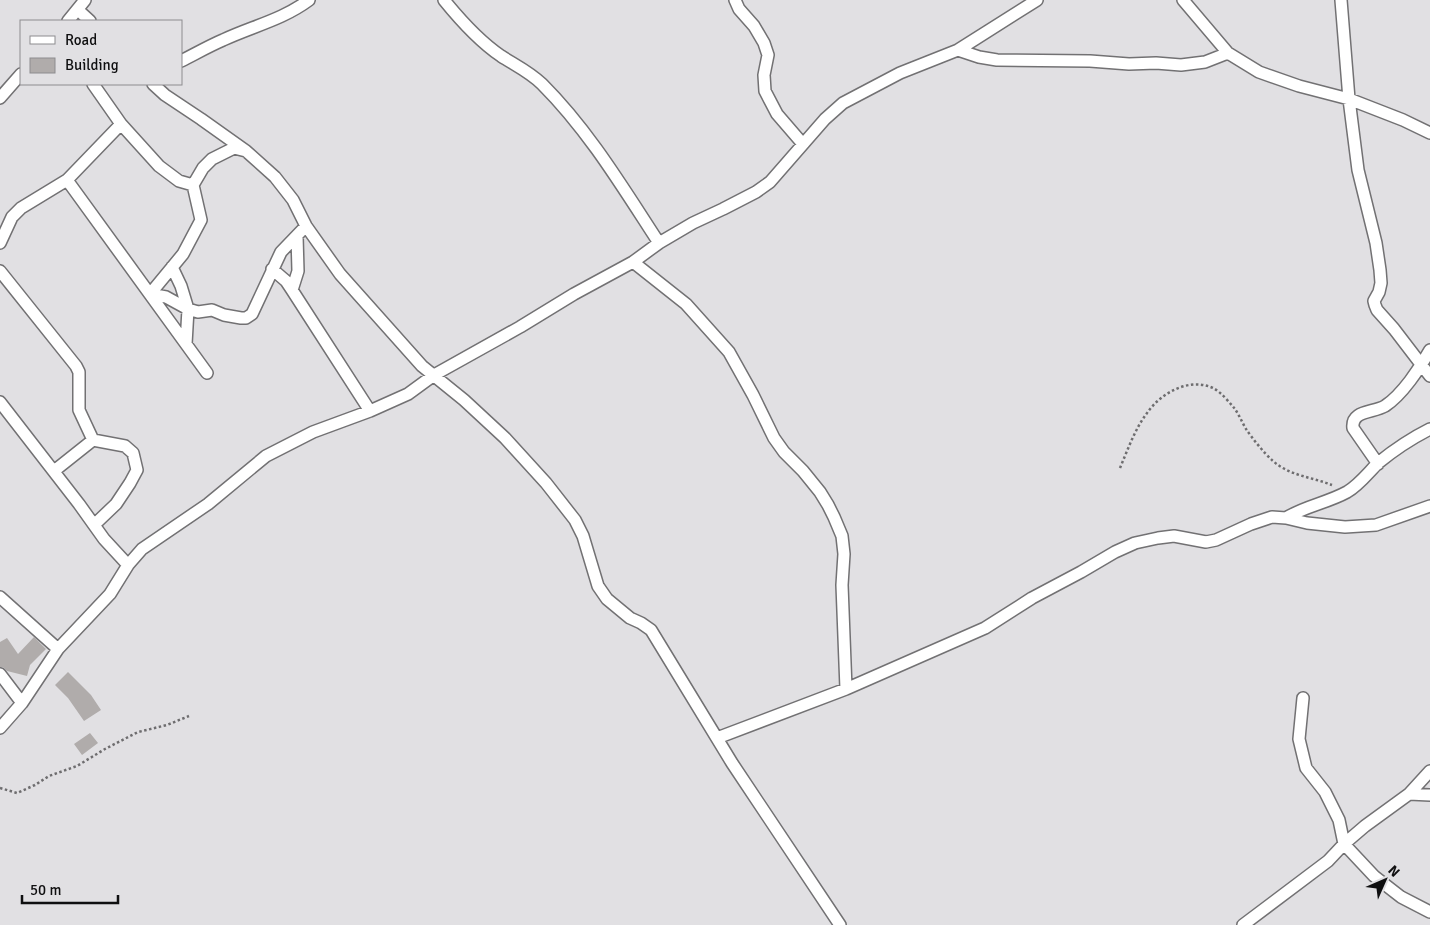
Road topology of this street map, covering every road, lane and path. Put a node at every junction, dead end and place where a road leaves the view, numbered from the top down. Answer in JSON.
{"nodes":[{"id":1,"x":86,"y":0,"type":"edge"},
{"id":2,"x":308,"y":0,"type":"edge"},
{"id":3,"x":444,"y":0,"type":"edge"},
{"id":4,"x":735,"y":0,"type":"edge"},
{"id":5,"x":1037,"y":0,"type":"edge"},
{"id":6,"x":1183,"y":0,"type":"edge"},
{"id":7,"x":1341,"y":0,"type":"edge"},
{"id":8,"x":78,"y":10,"type":"junction"},
{"id":9,"x":69,"y":20,"type":"edge"},
{"id":10,"x":89,"y":20,"type":"edge"},
{"id":11,"x":958,"y":50,"type":"junction"},
{"id":12,"x":1228,"y":53,"type":"junction"},
{"id":13,"x":182,"y":60,"type":"edge"},
{"id":14,"x":17,"y":83,"type":"edge"},
{"id":15,"x":93,"y":85,"type":"edge"},
{"id":16,"x":155,"y":85,"type":"edge"},
{"id":17,"x":0,"y":98,"type":"edge"},
{"id":18,"x":1349,"y":99,"type":"junction"},
{"id":19,"x":122,"y":124,"type":"junction"},
{"id":20,"x":1430,"y":133,"type":"edge"},
{"id":21,"x":802,"y":143,"type":"junction"},
{"id":22,"x":246,"y":151,"type":"junction"},
{"id":23,"x":67,"y":180,"type":"junction"},
{"id":24,"x":193,"y":185,"type":"junction"},
{"id":25,"x":306,"y":226,"type":"junction"},
{"id":26,"x":297,"y":236,"type":"junction"},
{"id":27,"x":0,"y":243,"type":"edge"},
{"id":28,"x":659,"y":244,"type":"junction"},
{"id":29,"x":633,"y":262,"type":"junction"},
{"id":30,"x":172,"y":267,"type":"junction"},
{"id":31,"x":272,"y":269,"type":"junction"},
{"id":32,"x":0,"y":271,"type":"edge"},
{"id":33,"x":292,"y":290,"type":"junction"},
{"id":34,"x":150,"y":294,"type":"junction"},
{"id":35,"x":188,"y":309,"type":"junction"},
{"id":36,"x":186,"y":344,"type":"junction"},
{"id":37,"x":1430,"y":350,"type":"edge"},
{"id":38,"x":1422,"y":364,"type":"junction"},
{"id":39,"x":207,"y":373,"type":"dead end"},
{"id":40,"x":434,"y":376,"type":"junction"},
{"id":41,"x":1430,"y":376,"type":"edge"},
{"id":42,"x":0,"y":402,"type":"edge"},
{"id":43,"x":370,"y":411,"type":"junction"},
{"id":44,"x":1430,"y":429,"type":"edge"},
{"id":45,"x":93,"y":440,"type":"junction"},
{"id":46,"x":1378,"y":464,"type":"junction"},
{"id":47,"x":1120,"y":468,"type":"dead end"},
{"id":48,"x":54,"y":471,"type":"junction"},
{"id":49,"x":1348,"y":491,"type":"junction"},
{"id":50,"x":1430,"y":506,"type":"edge"},
{"id":51,"x":1286,"y":518,"type":"junction"},
{"id":52,"x":94,"y":525,"type":"junction"},
{"id":53,"x":128,"y":565,"type":"junction"},
{"id":54,"x":0,"y":597,"type":"edge"},
{"id":55,"x":58,"y":648,"type":"junction"},
{"id":56,"x":0,"y":674,"type":"edge"},
{"id":57,"x":846,"y":689,"type":"junction"},
{"id":58,"x":1303,"y":698,"type":"dead end"},
{"id":59,"x":22,"y":703,"type":"junction"},
{"id":60,"x":189,"y":716,"type":"dead end"},
{"id":61,"x":0,"y":728,"type":"edge"},
{"id":62,"x":717,"y":738,"type":"junction"},
{"id":63,"x":1430,"y":771,"type":"edge"},
{"id":64,"x":0,"y":788,"type":"edge"},
{"id":65,"x":1409,"y":794,"type":"junction"},
{"id":66,"x":1430,"y":795,"type":"edge"},
{"id":67,"x":1344,"y":844,"type":"junction"},
{"id":68,"x":1430,"y":912,"type":"edge"},
{"id":69,"x":840,"y":925,"type":"edge"},
{"id":70,"x":1243,"y":925,"type":"edge"}],
"edges":[{"from":1,"to":8,"type":"street"},
{"from":2,"to":13,"type":"street"},
{"from":3,"to":28,"type":"street"},
{"from":4,"to":21,"type":"street"},
{"from":5,"to":11,"type":"street"},
{"from":6,"to":12,"type":"street"},
{"from":7,"to":18,"type":"street"},
{"from":8,"to":9,"type":"street"},
{"from":8,"to":10,"type":"street"},
{"from":11,"to":12,"type":"street"},
{"from":11,"to":21,"type":"street"},
{"from":12,"to":18,"type":"street"},
{"from":14,"to":17,"type":"street"},
{"from":15,"to":19,"type":"street"},
{"from":16,"to":22,"type":"street"},
{"from":18,"to":20,"type":"street"},
{"from":18,"to":38,"type":"street"},
{"from":19,"to":23,"type":"street"},
{"from":19,"to":24,"type":"street"},
{"from":21,"to":28,"type":"street"},
{"from":22,"to":24,"type":"street"},
{"from":22,"to":25,"type":"street"},
{"from":23,"to":27,"type":"street"},
{"from":23,"to":34,"type":"street"},
{"from":24,"to":30,"type":"street"},
{"from":25,"to":26,"type":"street"},
{"from":25,"to":40,"type":"street"},
{"from":26,"to":31,"type":"street"},
{"from":26,"to":33,"type":"street"},
{"from":28,"to":29,"type":"street"},
{"from":29,"to":40,"type":"street"},
{"from":29,"to":57,"type":"street"},
{"from":30,"to":34,"type":"street"},
{"from":30,"to":35,"type":"street"},
{"from":31,"to":33,"type":"street"},
{"from":31,"to":35,"type":"street"},
{"from":32,"to":45,"type":"street"},
{"from":33,"to":43,"type":"street"},
{"from":34,"to":35,"type":"street"},
{"from":34,"to":36,"type":"street"},
{"from":35,"to":36,"type":"street"},
{"from":36,"to":39,"type":"street"},
{"from":37,"to":38,"type":"street"},
{"from":38,"to":41,"type":"street"},
{"from":38,"to":46,"type":"street"},
{"from":40,"to":43,"type":"street"},
{"from":40,"to":62,"type":"street"},
{"from":42,"to":48,"type":"street"},
{"from":43,"to":53,"type":"street"},
{"from":44,"to":46,"type":"street"},
{"from":45,"to":48,"type":"street"},
{"from":45,"to":52,"type":"street"},
{"from":46,"to":49,"type":"street"},
{"from":47,"to":49,"type":"path"},
{"from":48,"to":52,"type":"street"},
{"from":49,"to":51,"type":"street"},
{"from":50,"to":51,"type":"street"},
{"from":51,"to":57,"type":"street"},
{"from":52,"to":53,"type":"street"},
{"from":53,"to":55,"type":"street"},
{"from":54,"to":55,"type":"street"},
{"from":55,"to":59,"type":"street"},
{"from":56,"to":59,"type":"street"},
{"from":57,"to":62,"type":"street"},
{"from":58,"to":67,"type":"street"},
{"from":59,"to":61,"type":"street"},
{"from":60,"to":64,"type":"path"},
{"from":62,"to":69,"type":"street"},
{"from":63,"to":65,"type":"street"},
{"from":65,"to":66,"type":"street"},
{"from":65,"to":67,"type":"street"},
{"from":67,"to":68,"type":"street"},
{"from":67,"to":70,"type":"street"}]}
